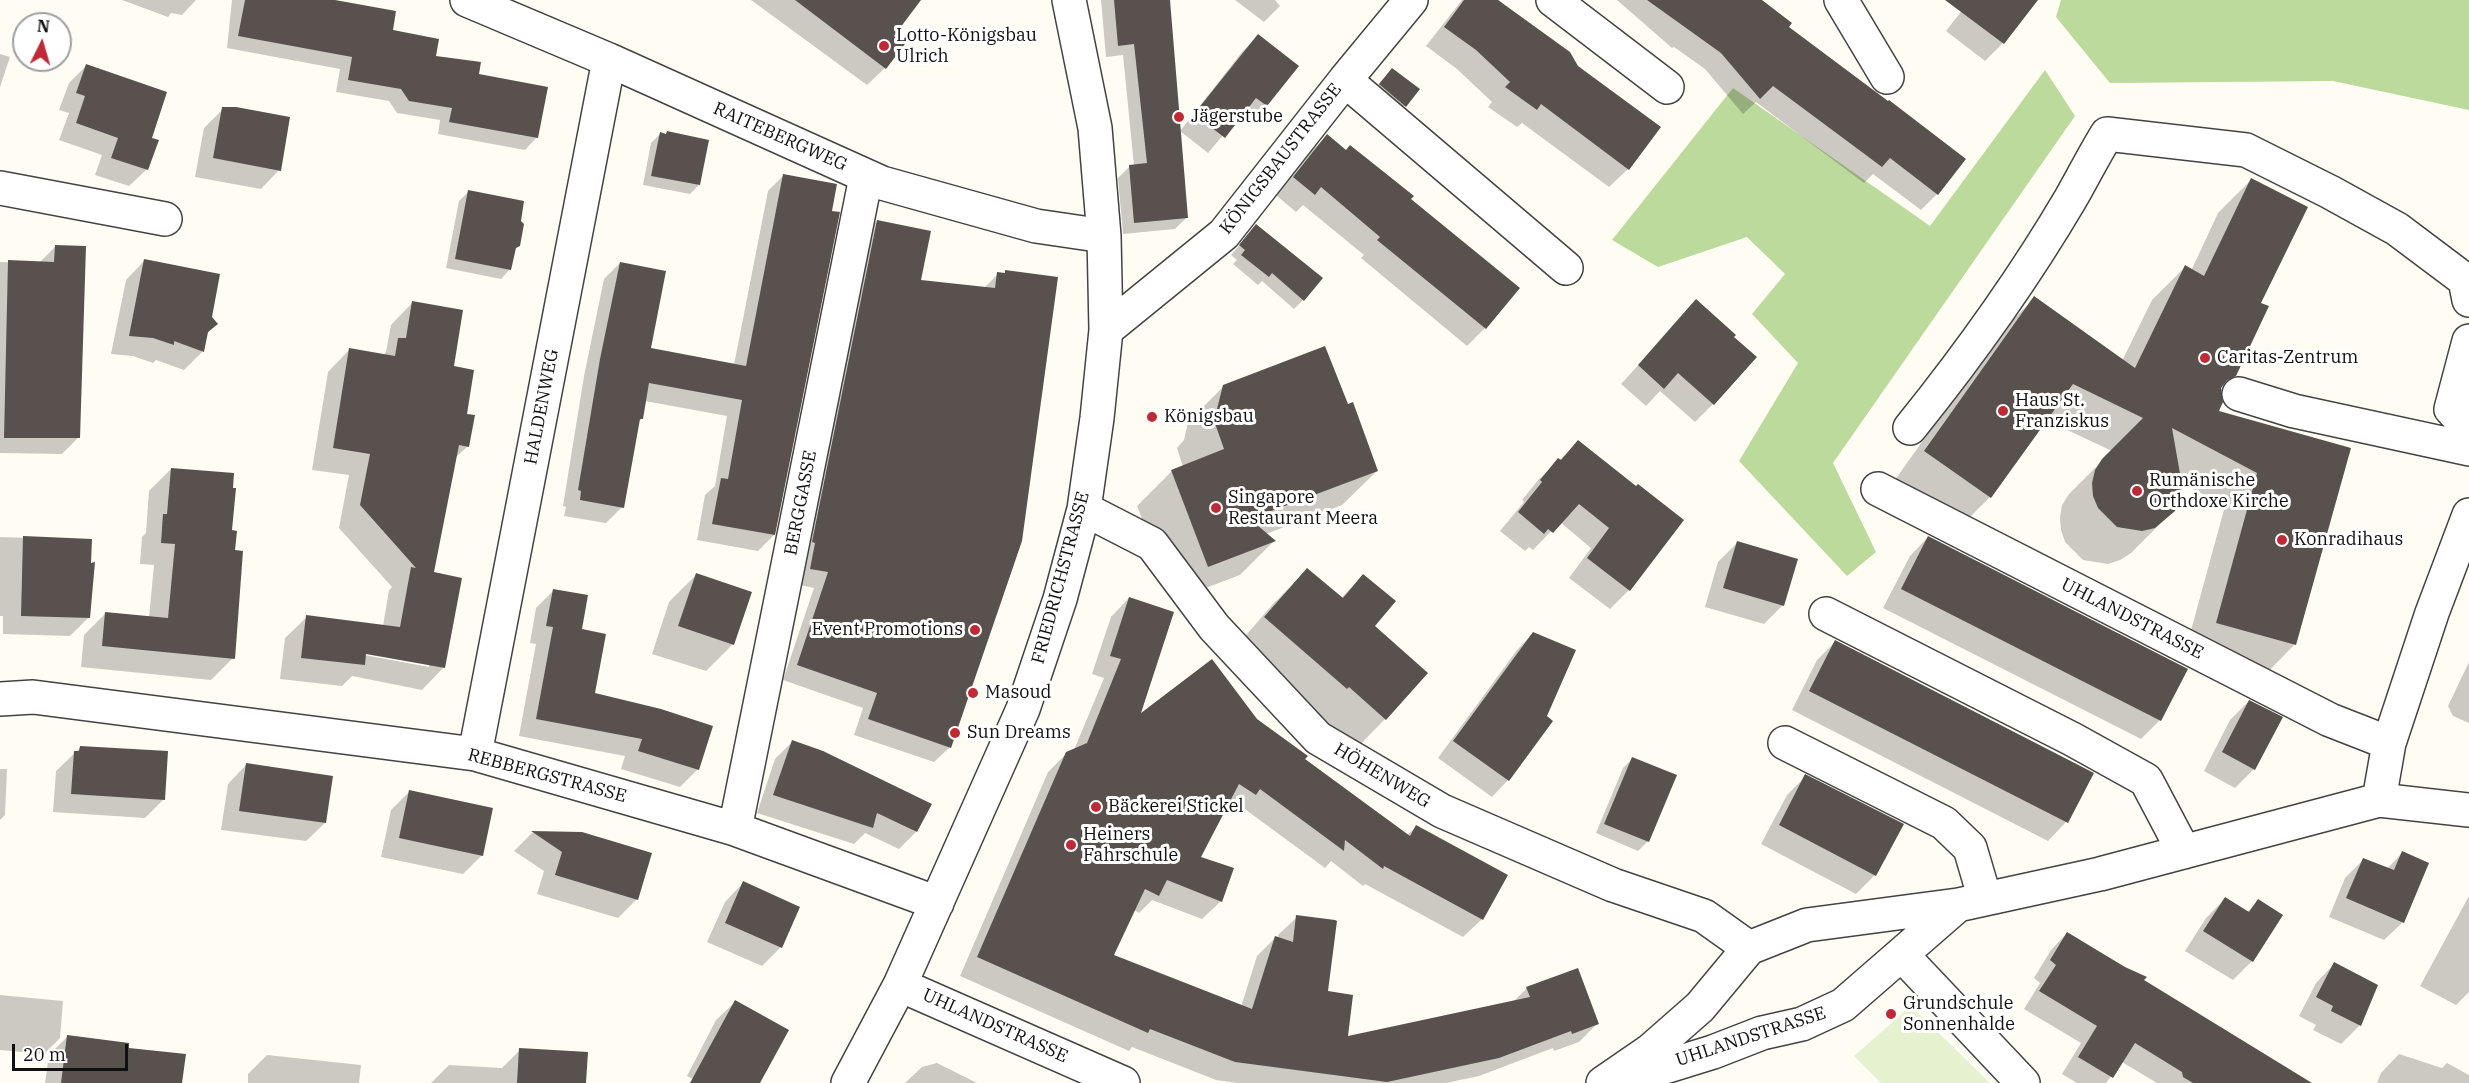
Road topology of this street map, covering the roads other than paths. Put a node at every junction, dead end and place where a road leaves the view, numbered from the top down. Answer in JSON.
{"nodes":[{"id":1,"x":467,"y":0,"type":"edge"},
{"id":2,"x":1069,"y":0,"type":"edge"},
{"id":3,"x":1411,"y":0,"type":"edge"},
{"id":4,"x":1553,"y":0,"type":"edge"},
{"id":5,"x":1841,"y":0,"type":"edge"},
{"id":6,"x":609,"y":60,"type":"junction"},
{"id":7,"x":1887,"y":77,"type":"dead end"},
{"id":8,"x":1345,"y":80,"type":"junction"},
{"id":9,"x":1667,"y":87,"type":"dead end"},
{"id":10,"x":866,"y":177,"type":"junction"},
{"id":11,"x":0,"y":188,"type":"edge"},
{"id":12,"x":165,"y":219,"type":"dead end"},
{"id":13,"x":1104,"y":236,"type":"junction"},
{"id":14,"x":1566,"y":267,"type":"dead end"},
{"id":15,"x":2469,"y":300,"type":"edge"},
{"id":16,"x":1106,"y":330,"type":"junction"},
{"id":17,"x":2469,"y":341,"type":"edge"},
{"id":18,"x":2240,"y":394,"type":"dead end"},
{"id":19,"x":1910,"y":428,"type":"dead end"},
{"id":20,"x":2469,"y":429,"type":"edge"},
{"id":21,"x":2469,"y":448,"type":"edge"},
{"id":22,"x":1878,"y":489,"type":"dead end"},
{"id":23,"x":1084,"y":509,"type":"junction"},
{"id":24,"x":2469,"y":515,"type":"edge"},
{"id":25,"x":1826,"y":614,"type":"dead end"},
{"id":26,"x":0,"y":699,"type":"edge"},
{"id":27,"x":1785,"y":743,"type":"dead end"},
{"id":28,"x":2389,"y":743,"type":"junction"},
{"id":29,"x":475,"y":754,"type":"junction"},
{"id":30,"x":2379,"y":800,"type":"junction"},
{"id":31,"x":2469,"y":810,"type":"edge"},
{"id":32,"x":735,"y":830,"type":"junction"},
{"id":33,"x":2184,"y":852,"type":"junction"},
{"id":34,"x":1971,"y":902,"type":"junction"},
{"id":35,"x":937,"y":903,"type":"junction"},
{"id":36,"x":1749,"y":948,"type":"junction"},
{"id":37,"x":1902,"y":955,"type":"junction"},
{"id":38,"x":900,"y":985,"type":"junction"},
{"id":39,"x":848,"y":1083,"type":"edge"},
{"id":40,"x":1123,"y":1083,"type":"edge"},
{"id":41,"x":1603,"y":1083,"type":"edge"},
{"id":42,"x":1616,"y":1083,"type":"edge"},
{"id":43,"x":2023,"y":1083,"type":"edge"}],
"edges":[{"from":1,"to":6,"type":"street","name":"RAITEBERGWEG"},
{"from":2,"to":13,"type":"street","name":"FRIEDRICHSTRASSE"},
{"from":3,"to":8,"type":"street","name":"KÖNIGSBAUSTRASSE"},
{"from":4,"to":9,"type":"street"},
{"from":5,"to":7,"type":"street"},
{"from":6,"to":10,"type":"street","name":"RAITEBERGWEG"},
{"from":6,"to":29,"type":"street","name":"HALDENWEG"},
{"from":8,"to":14,"type":"street","name":"KÖNIGSBAUSTRASSE"},
{"from":8,"to":16,"type":"street","name":"KÖNIGSBAUSTRASSE"},
{"from":10,"to":13,"type":"street","name":"RAITEBERGWEG"},
{"from":10,"to":32,"type":"street","name":"BERGGASSE"},
{"from":11,"to":12,"type":"street"},
{"from":13,"to":16,"type":"street","name":"FRIEDRICHSTRASSE"},
{"from":15,"to":19,"type":"street"},
{"from":16,"to":23,"type":"street","name":"FRIEDRICHSTRASSE"},
{"from":17,"to":20,"type":"street"},
{"from":18,"to":21,"type":"street"},
{"from":22,"to":28,"type":"street","name":"UHLANDSTRASSE"},
{"from":23,"to":35,"type":"street","name":"FRIEDRICHSTRASSE"},
{"from":23,"to":36,"type":"street","name":"HÖHENWEG"},
{"from":24,"to":28,"type":"street"},
{"from":25,"to":33,"type":"street"},
{"from":26,"to":29,"type":"street","name":"REBBERGSTRASSE"},
{"from":27,"to":34,"type":"street"},
{"from":28,"to":30,"type":"street"},
{"from":29,"to":32,"type":"street","name":"REBBERGSTRASSE"},
{"from":30,"to":31,"type":"street"},
{"from":30,"to":33,"type":"street","name":"UHLANDSTRASSE"},
{"from":32,"to":35,"type":"street","name":"REBBERGSTRASSE"},
{"from":33,"to":34,"type":"street","name":"UHLANDSTRASSE"},
{"from":34,"to":36,"type":"street","name":"UHLANDSTRASSE"},
{"from":34,"to":37,"type":"street","name":"UHLANDSTRASSE"},
{"from":35,"to":38,"type":"street","name":"FRIEDRICHSTRASSE"},
{"from":36,"to":41,"type":"street","name":"UHLANDSTRASSE"},
{"from":37,"to":42,"type":"street","name":"UHLANDSTRASSE"},
{"from":37,"to":43,"type":"street"},
{"from":38,"to":39,"type":"street","name":"FRIEDRICHSTRASSE"},
{"from":38,"to":40,"type":"street","name":"UHLANDSTRASSE"}]}
